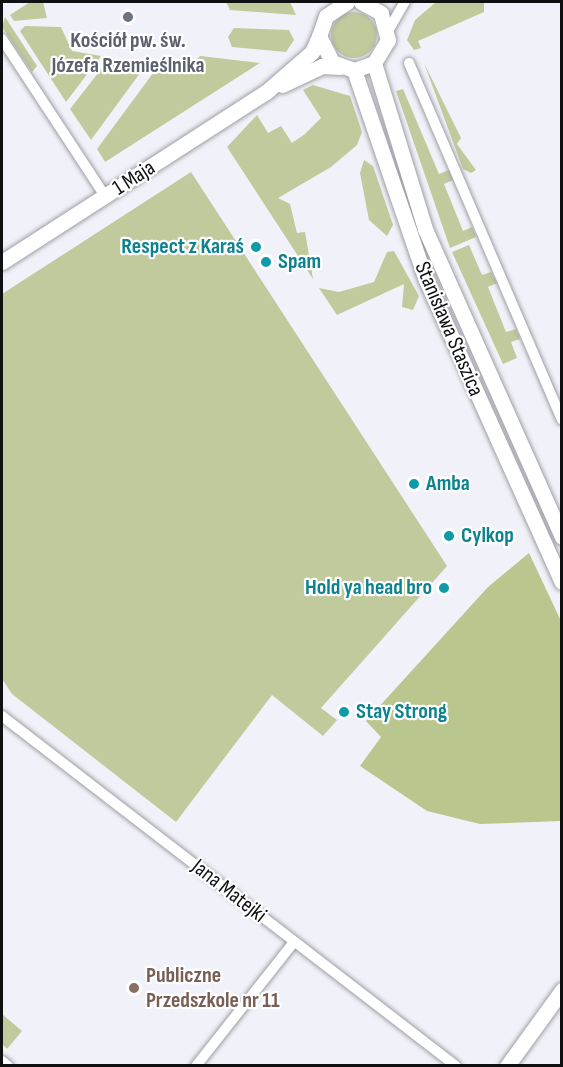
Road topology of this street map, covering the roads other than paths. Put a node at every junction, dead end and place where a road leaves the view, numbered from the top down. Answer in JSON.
{"nodes":[{"id":1,"x":320,"y":2,"type":"edge"},
{"id":2,"x":347,"y":2,"type":"edge"},
{"id":3,"x":363,"y":2,"type":"edge"},
{"id":4,"x":377,"y":2,"type":"edge"},
{"id":5,"x":405,"y":2,"type":"edge"},
{"id":6,"x":320,"y":30,"type":"junction"},
{"id":7,"x":388,"y":31,"type":"junction"},
{"id":8,"x":2,"y":39,"type":"edge"},
{"id":9,"x":374,"y":63,"type":"junction"},
{"id":10,"x":409,"y":63,"type":"dead end"},
{"id":11,"x":347,"y":68,"type":"junction"},
{"id":12,"x":266,"y":92,"type":"junction"},
{"id":13,"x":105,"y":196,"type":"junction"},
{"id":14,"x":2,"y":262,"type":"edge"},
{"id":15,"x":561,"y":420,"type":"edge"},
{"id":16,"x":561,"y":537,"type":"edge"},
{"id":17,"x":561,"y":582,"type":"edge"},
{"id":18,"x":2,"y":716,"type":"edge"},
{"id":19,"x":294,"y":942,"type":"junction"},
{"id":20,"x":561,"y":990,"type":"edge"},
{"id":21,"x":2,"y":1061,"type":"edge"},
{"id":22,"x":8,"y":1065,"type":"edge"},
{"id":23,"x":196,"y":1065,"type":"edge"},
{"id":24,"x":456,"y":1065,"type":"edge"},
{"id":25,"x":507,"y":1065,"type":"edge"}],
"edges":[{"from":1,"to":6,"type":"street"},
{"from":2,"to":6,"type":"street","name":"1 Maja"},
{"from":3,"to":4,"type":"street"},
{"from":3,"to":7,"type":"street"},
{"from":5,"to":7,"type":"street"},
{"from":6,"to":11,"type":"street","name":"Stanisława Staszica"},
{"from":6,"to":12,"type":"street","name":"1 Maja"},
{"from":7,"to":9,"type":"street"},
{"from":8,"to":13,"type":"street"},
{"from":9,"to":11,"type":"street","name":"1 Maja"},
{"from":9,"to":16,"type":"street","name":"Stanisława Staszica"},
{"from":10,"to":15,"type":"street"},
{"from":11,"to":12,"type":"street","name":"1 Maja"},
{"from":11,"to":17,"type":"street","name":"Stanisława Staszica"},
{"from":12,"to":13,"type":"street","name":"1 Maja"},
{"from":13,"to":14,"type":"street","name":"1 Maja"},
{"from":18,"to":19,"type":"street","name":"Jana Matejki"},
{"from":19,"to":23,"type":"street"},
{"from":19,"to":24,"type":"street","name":"Jana Matejki"},
{"from":20,"to":25,"type":"street"},
{"from":21,"to":22,"type":"street"}]}
